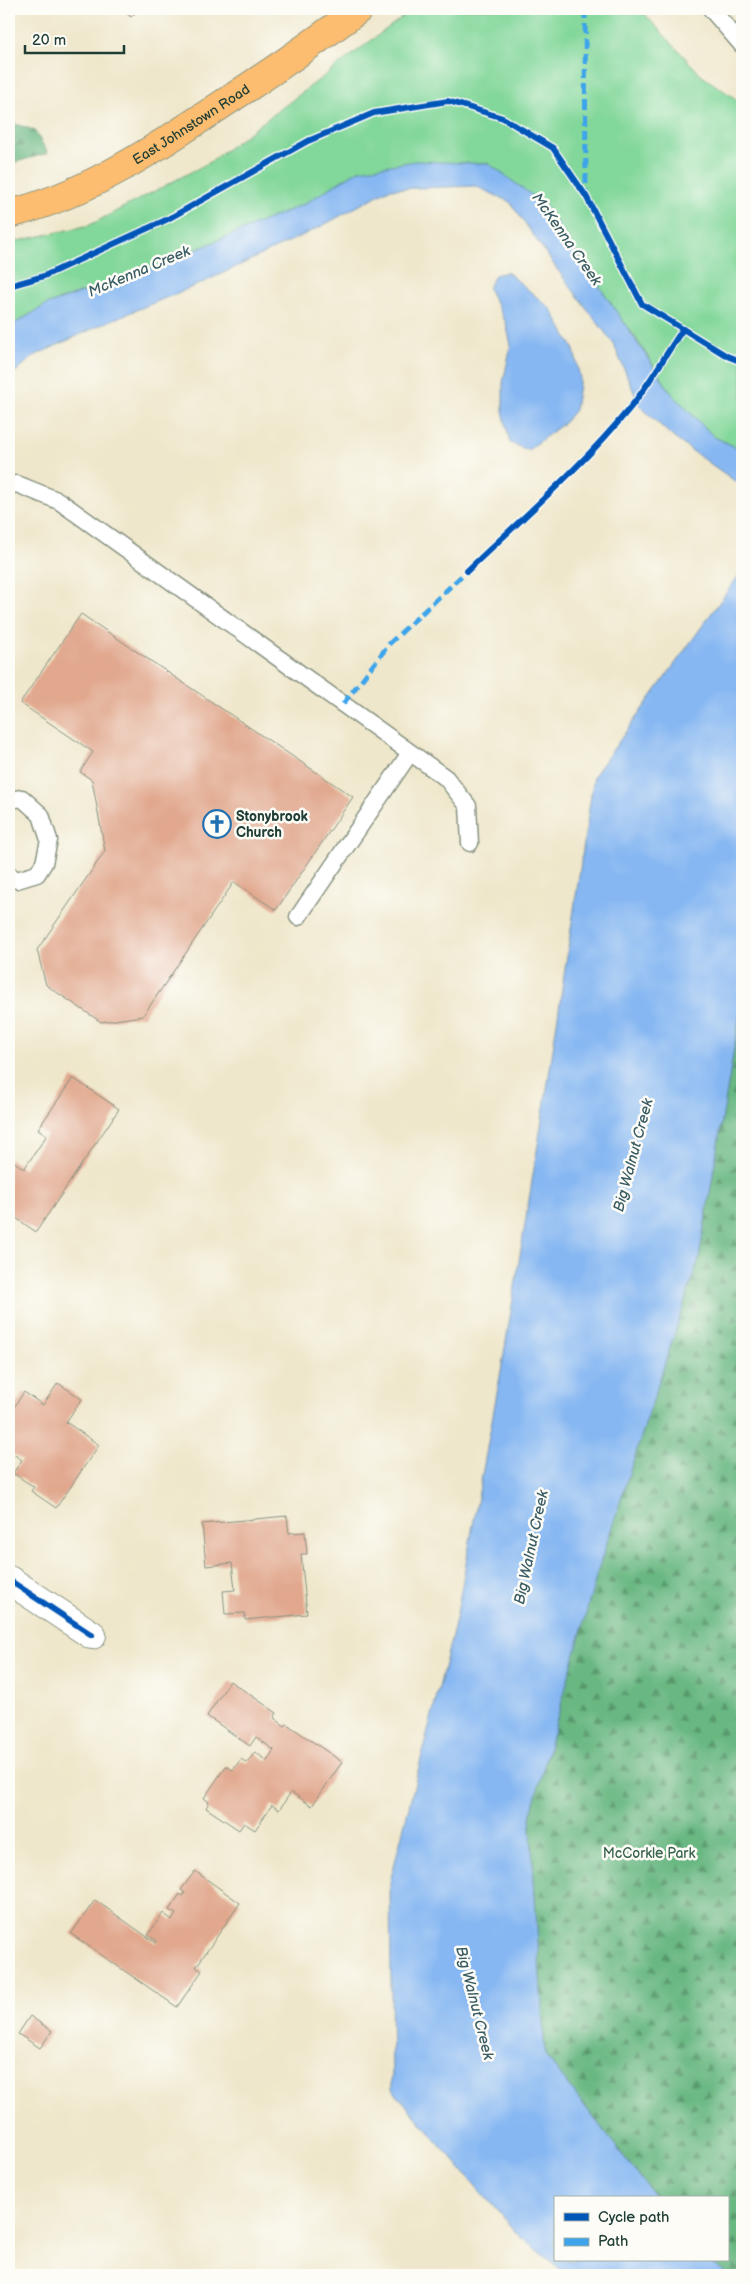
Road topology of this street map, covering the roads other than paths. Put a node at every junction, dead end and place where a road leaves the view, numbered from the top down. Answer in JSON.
{"nodes":[{"id":1,"x":359,"y":9,"type":"edge"},
{"id":2,"x":711,"y":9,"type":"edge"},
{"id":3,"x":742,"y":45,"type":"edge"},
{"id":4,"x":9,"y":214,"type":"edge"},
{"id":5,"x":9,"y":485,"type":"edge"},
{"id":6,"x":410,"y":753,"type":"junction"},
{"id":7,"x":9,"y":800,"type":"edge"},
{"id":8,"x":470,"y":843,"type":"dead end"},
{"id":9,"x":9,"y":875,"type":"edge"},
{"id":10,"x":298,"y":918,"type":"dead end"},
{"id":11,"x":9,"y":1580,"type":"edge"},
{"id":12,"x":92,"y":1635,"type":"dead end"}],
"edges":[{"from":1,"to":4,"type":"highway","name":"East Johnstown Road"},
{"from":2,"to":3,"type":"lane"},
{"from":5,"to":6,"type":"lane"},
{"from":6,"to":8,"type":"lane"},
{"from":6,"to":10,"type":"lane"},
{"from":7,"to":9,"type":"lane"},
{"from":11,"to":12,"type":"street"}]}
